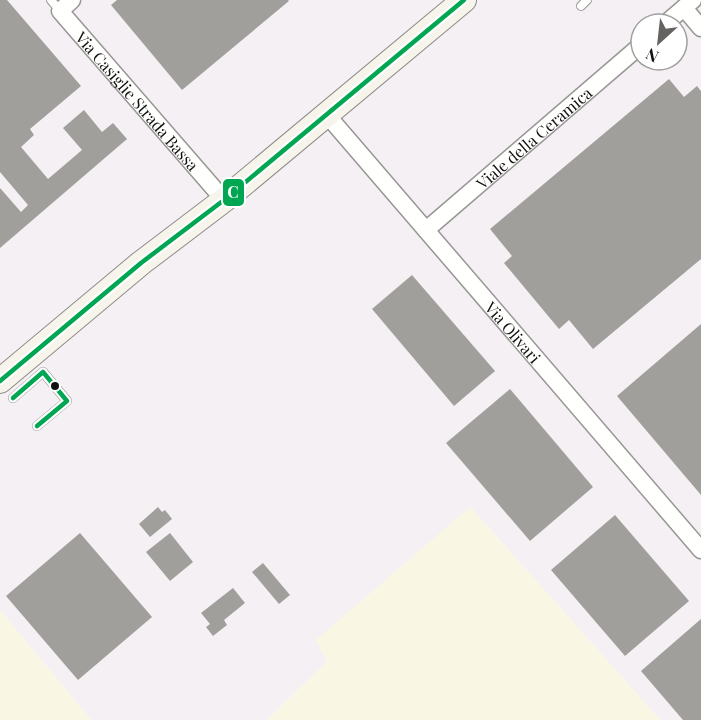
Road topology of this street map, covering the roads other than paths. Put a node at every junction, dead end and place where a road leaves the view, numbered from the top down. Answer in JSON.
{"nodes":[{"id":1,"x":464,"y":0,"type":"edge"},
{"id":2,"x":685,"y":3,"type":"edge"},
{"id":3,"x":61,"y":4,"type":"edge"},
{"id":4,"x":701,"y":28,"type":"edge"},
{"id":5,"x":629,"y":55,"type":"edge"},
{"id":6,"x":327,"y":115,"type":"junction"},
{"id":7,"x":224,"y":201,"type":"junction"},
{"id":8,"x":426,"y":230,"type":"junction"},
{"id":9,"x":6,"y":389,"type":"edge"},
{"id":10,"x":37,"y":426,"type":"dead end"},
{"id":11,"x":701,"y":550,"type":"edge"}],
"edges":[{"from":1,"to":6,"type":"street"},
{"from":2,"to":4,"type":"street"},
{"from":3,"to":7,"type":"street","name":"Via Casiglie Strada Bassa"},
{"from":5,"to":8,"type":"street","name":"Viale della Ceramica"},
{"from":6,"to":7,"type":"street"},
{"from":6,"to":8,"type":"street","name":"Via Olivari"},
{"from":7,"to":9,"type":"street"},
{"from":8,"to":11,"type":"street","name":"Via Olivari"},
{"from":9,"to":10,"type":"lane"}]}
